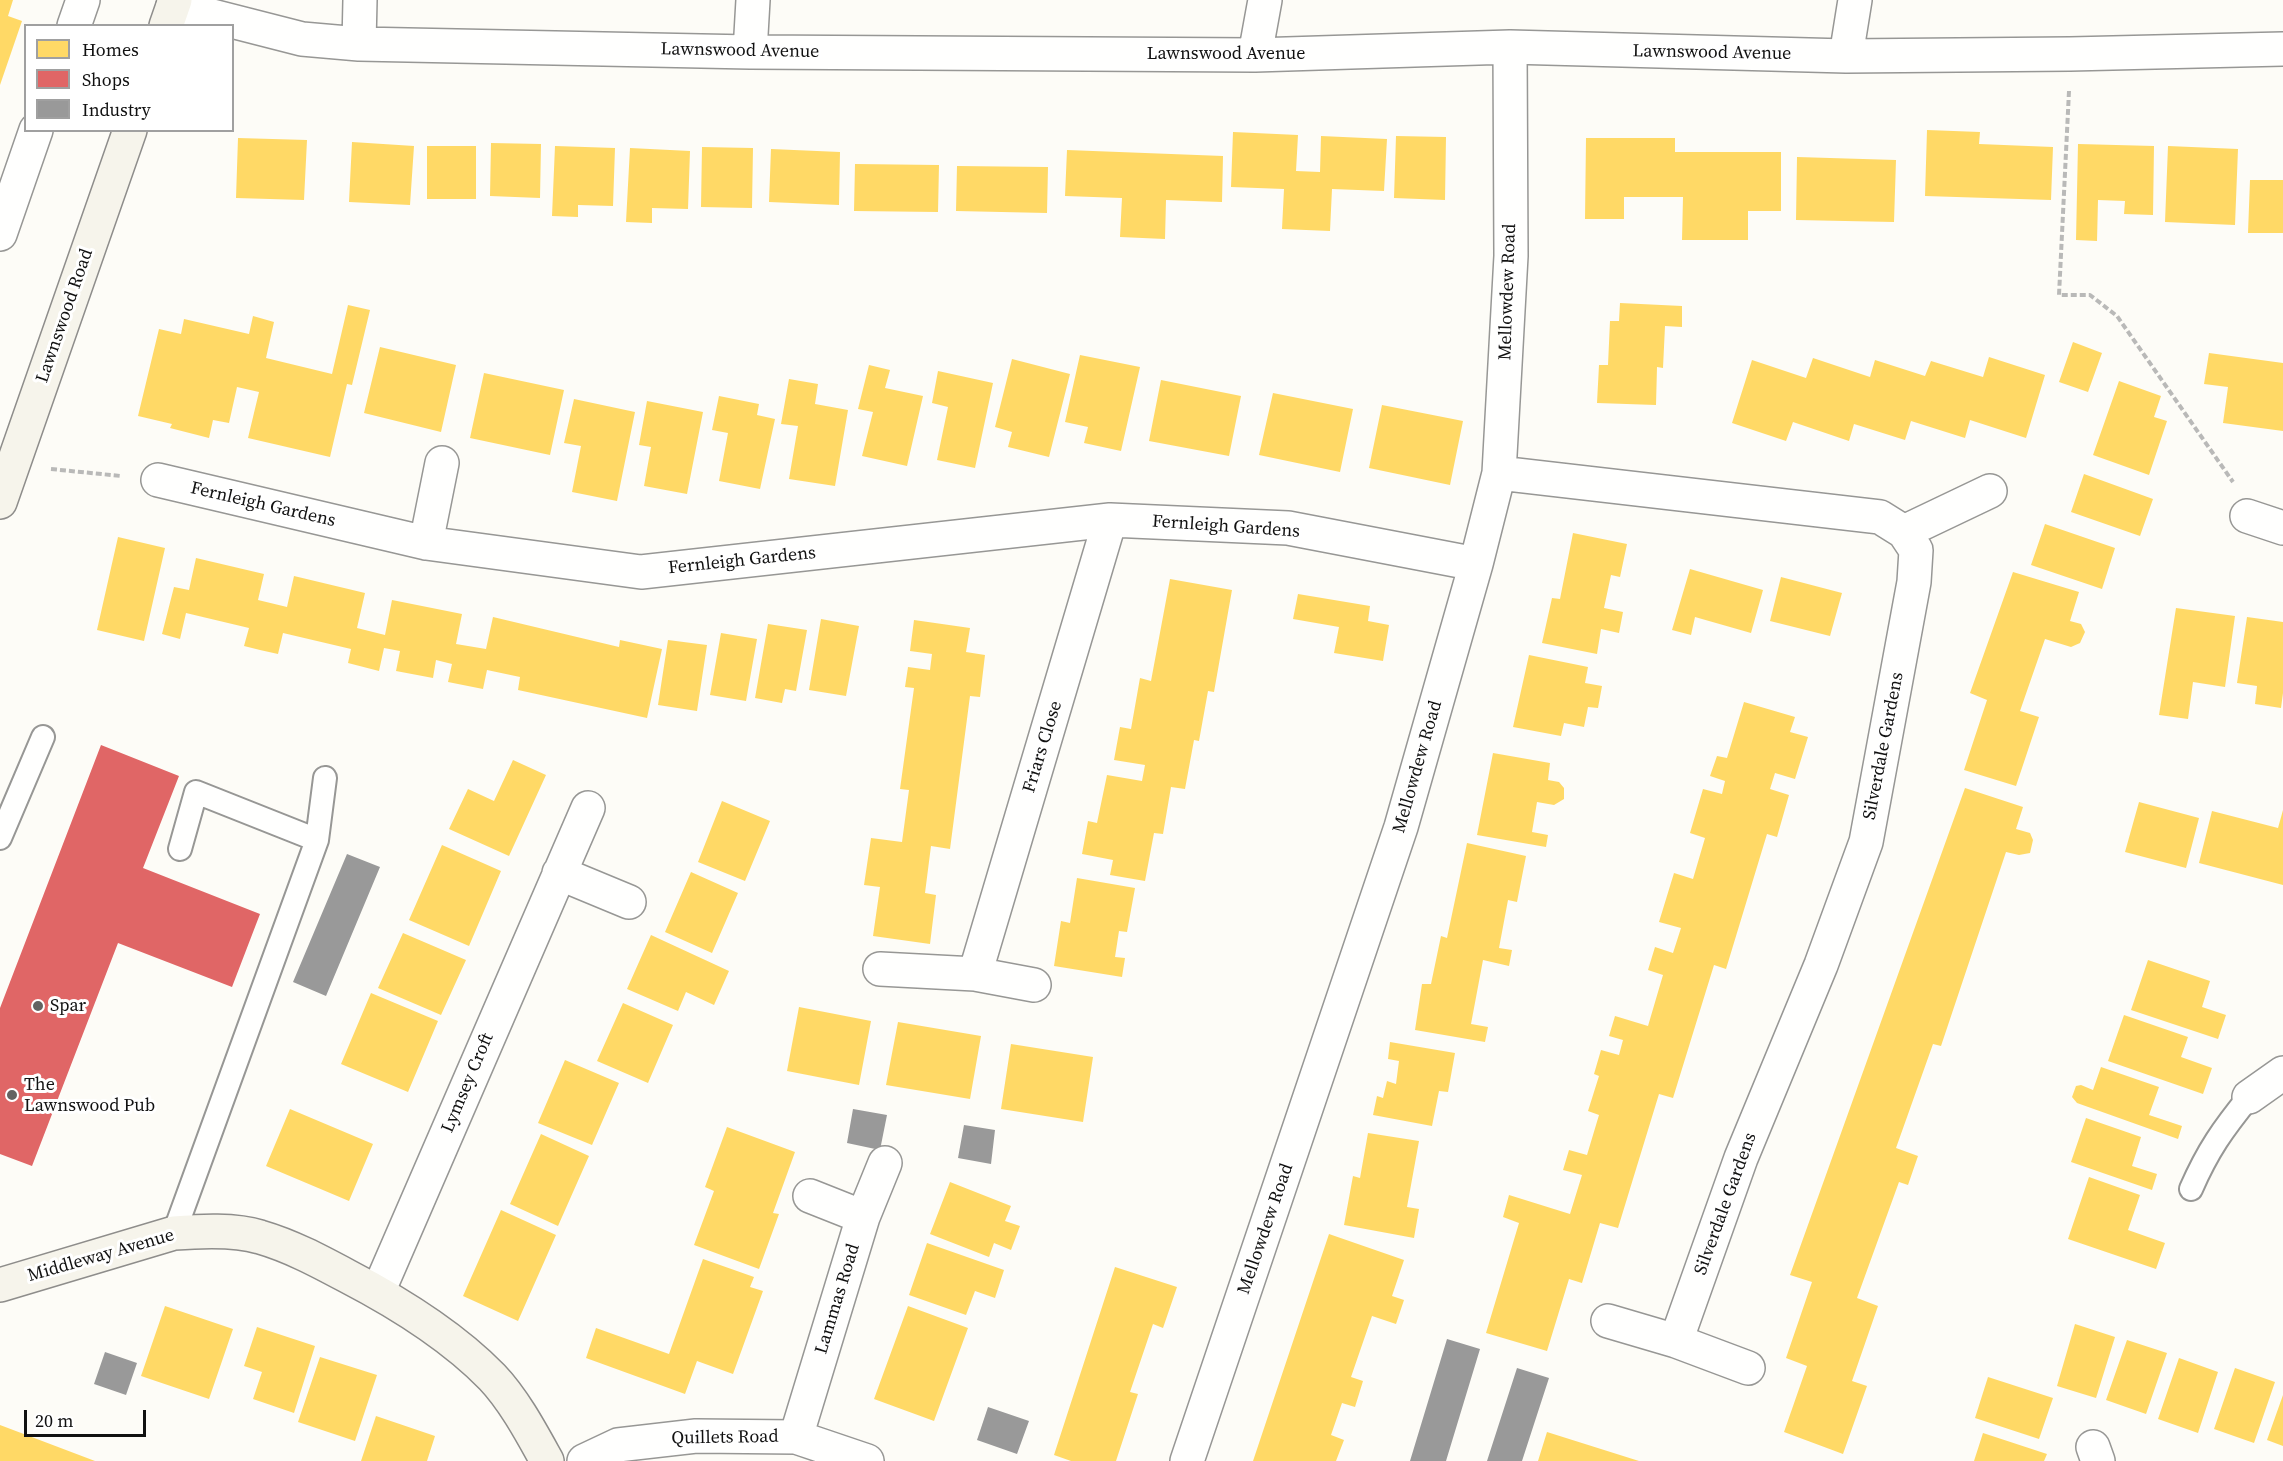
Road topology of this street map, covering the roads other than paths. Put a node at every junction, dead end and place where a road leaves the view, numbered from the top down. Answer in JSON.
{"nodes":[{"id":1,"x":82,"y":0,"type":"edge"},
{"id":2,"x":360,"y":0,"type":"edge"},
{"id":3,"x":753,"y":0,"type":"edge"},
{"id":4,"x":1265,"y":0,"type":"edge"},
{"id":5,"x":1855,"y":0,"type":"edge"},
{"id":6,"x":172,"y":11,"type":"edge"},
{"id":7,"x":75,"y":24,"type":"edge"},
{"id":8,"x":232,"y":24,"type":"edge"},
{"id":9,"x":234,"y":24,"type":"edge"},
{"id":10,"x":359,"y":44,"type":"junction"},
{"id":11,"x":1510,"y":47,"type":"junction"},
{"id":12,"x":2283,"y":49,"type":"edge"},
{"id":13,"x":750,"y":52,"type":"junction"},
{"id":14,"x":1255,"y":55,"type":"junction"},
{"id":15,"x":1846,"y":56,"type":"junction"},
{"id":16,"x":35,"y":132,"type":"edge"},
{"id":17,"x":129,"y":132,"type":"edge"},
{"id":18,"x":0,"y":234,"type":"edge"},
{"id":19,"x":442,"y":463,"type":"dead end"},
{"id":20,"x":1499,"y":473,"type":"junction"},
{"id":21,"x":158,"y":480,"type":"road end"},
{"id":22,"x":1990,"y":491,"type":"dead end"},
{"id":23,"x":0,"y":502,"type":"edge"},
{"id":24,"x":2247,"y":516,"type":"road end"},
{"id":25,"x":1110,"y":520,"type":"junction"},
{"id":26,"x":2283,"y":528,"type":"edge"},
{"id":27,"x":1904,"y":532,"type":"junction"},
{"id":28,"x":426,"y":543,"type":"junction"},
{"id":29,"x":1476,"y":564,"type":"junction"},
{"id":30,"x":43,"y":737,"type":"dead end"},
{"id":31,"x":325,"y":778,"type":"dead end"},
{"id":32,"x":588,"y":808,"type":"dead end"},
{"id":33,"x":0,"y":838,"type":"edge"},
{"id":34,"x":317,"y":840,"type":"junction"},
{"id":35,"x":180,"y":849,"type":"dead end"},
{"id":36,"x":559,"y":873,"type":"junction"},
{"id":37,"x":629,"y":902,"type":"dead end"},
{"id":38,"x":880,"y":969,"type":"dead end"},
{"id":39,"x":975,"y":974,"type":"junction"},
{"id":40,"x":1034,"y":986,"type":"dead end"},
{"id":41,"x":2283,"y":1073,"type":"edge"},
{"id":42,"x":2249,"y":1097,"type":"joint"},
{"id":43,"x":885,"y":1163,"type":"dead end"},
{"id":44,"x":2191,"y":1188,"type":"dead end"},
{"id":45,"x":810,"y":1196,"type":"dead end"},
{"id":46,"x":863,"y":1218,"type":"junction"},
{"id":47,"x":174,"y":1233,"type":"junction"},
{"id":48,"x":0,"y":1285,"type":"edge"},
{"id":49,"x":378,"y":1292,"type":"junction"},
{"id":50,"x":1608,"y":1321,"type":"dead end"},
{"id":51,"x":1677,"y":1341,"type":"junction"},
{"id":52,"x":1748,"y":1368,"type":"dead end"},
{"id":53,"x":796,"y":1437,"type":"junction"},
{"id":54,"x":547,"y":1461,"type":"edge"},
{"id":55,"x":584,"y":1461,"type":"edge"},
{"id":56,"x":867,"y":1461,"type":"edge"},
{"id":57,"x":1187,"y":1461,"type":"edge"}],
"edges":[{"from":1,"to":7,"type":"street"},
{"from":2,"to":10,"type":"street"},
{"from":3,"to":13,"type":"street"},
{"from":4,"to":14,"type":"street"},
{"from":5,"to":15,"type":"street"},
{"from":6,"to":8,"type":"street","name":"Lawnswood Avenue"},
{"from":9,"to":10,"type":"street","name":"Lawnswood Avenue"},
{"from":10,"to":13,"type":"street","name":"Lawnswood Avenue"},
{"from":11,"to":14,"type":"street","name":"Lawnswood Avenue"},
{"from":11,"to":15,"type":"street","name":"Lawnswood Avenue"},
{"from":11,"to":20,"type":"street","name":"Mellowdew Road"},
{"from":12,"to":15,"type":"street","name":"Lawnswood Avenue"},
{"from":13,"to":14,"type":"street","name":"Lawnswood Avenue"},
{"from":16,"to":18,"type":"street"},
{"from":17,"to":23,"type":"street","name":"Lawnswood Road"},
{"from":19,"to":28,"type":"street"},
{"from":20,"to":27,"type":"street"},
{"from":20,"to":29,"type":"street","name":"Mellowdew Road"},
{"from":21,"to":28,"type":"street","name":"Fernleigh Gardens"},
{"from":22,"to":27,"type":"street"},
{"from":24,"to":26,"type":"street"},
{"from":25,"to":28,"type":"street","name":"Fernleigh Gardens"},
{"from":25,"to":29,"type":"street","name":"Fernleigh Gardens"},
{"from":25,"to":39,"type":"street","name":"Friars Close"},
{"from":27,"to":51,"type":"street","name":"Silverdale Gardens"},
{"from":29,"to":57,"type":"street","name":"Mellowdew Road"},
{"from":30,"to":33,"type":"lane"},
{"from":31,"to":34,"type":"lane"},
{"from":32,"to":36,"type":"street","name":"Lymsey Croft"},
{"from":34,"to":35,"type":"lane"},
{"from":34,"to":47,"type":"lane"},
{"from":36,"to":37,"type":"street"},
{"from":36,"to":49,"type":"street","name":"Lymsey Croft"},
{"from":38,"to":39,"type":"street"},
{"from":39,"to":40,"type":"street"},
{"from":41,"to":42,"type":"street"},
{"from":42,"to":44,"type":"lane"},
{"from":43,"to":46,"type":"street","name":"Lammas Road"},
{"from":45,"to":46,"type":"street"},
{"from":46,"to":53,"type":"street","name":"Lammas Road"},
{"from":47,"to":48,"type":"street","name":"Middleway Avenue"},
{"from":47,"to":49,"type":"street","name":"Middleway Avenue"},
{"from":49,"to":54,"type":"street","name":"Middleway Avenue"},
{"from":50,"to":51,"type":"street"},
{"from":51,"to":52,"type":"street"},
{"from":53,"to":55,"type":"street","name":"Quillets Road"},
{"from":53,"to":56,"type":"street","name":"Quillets Road"}]}
